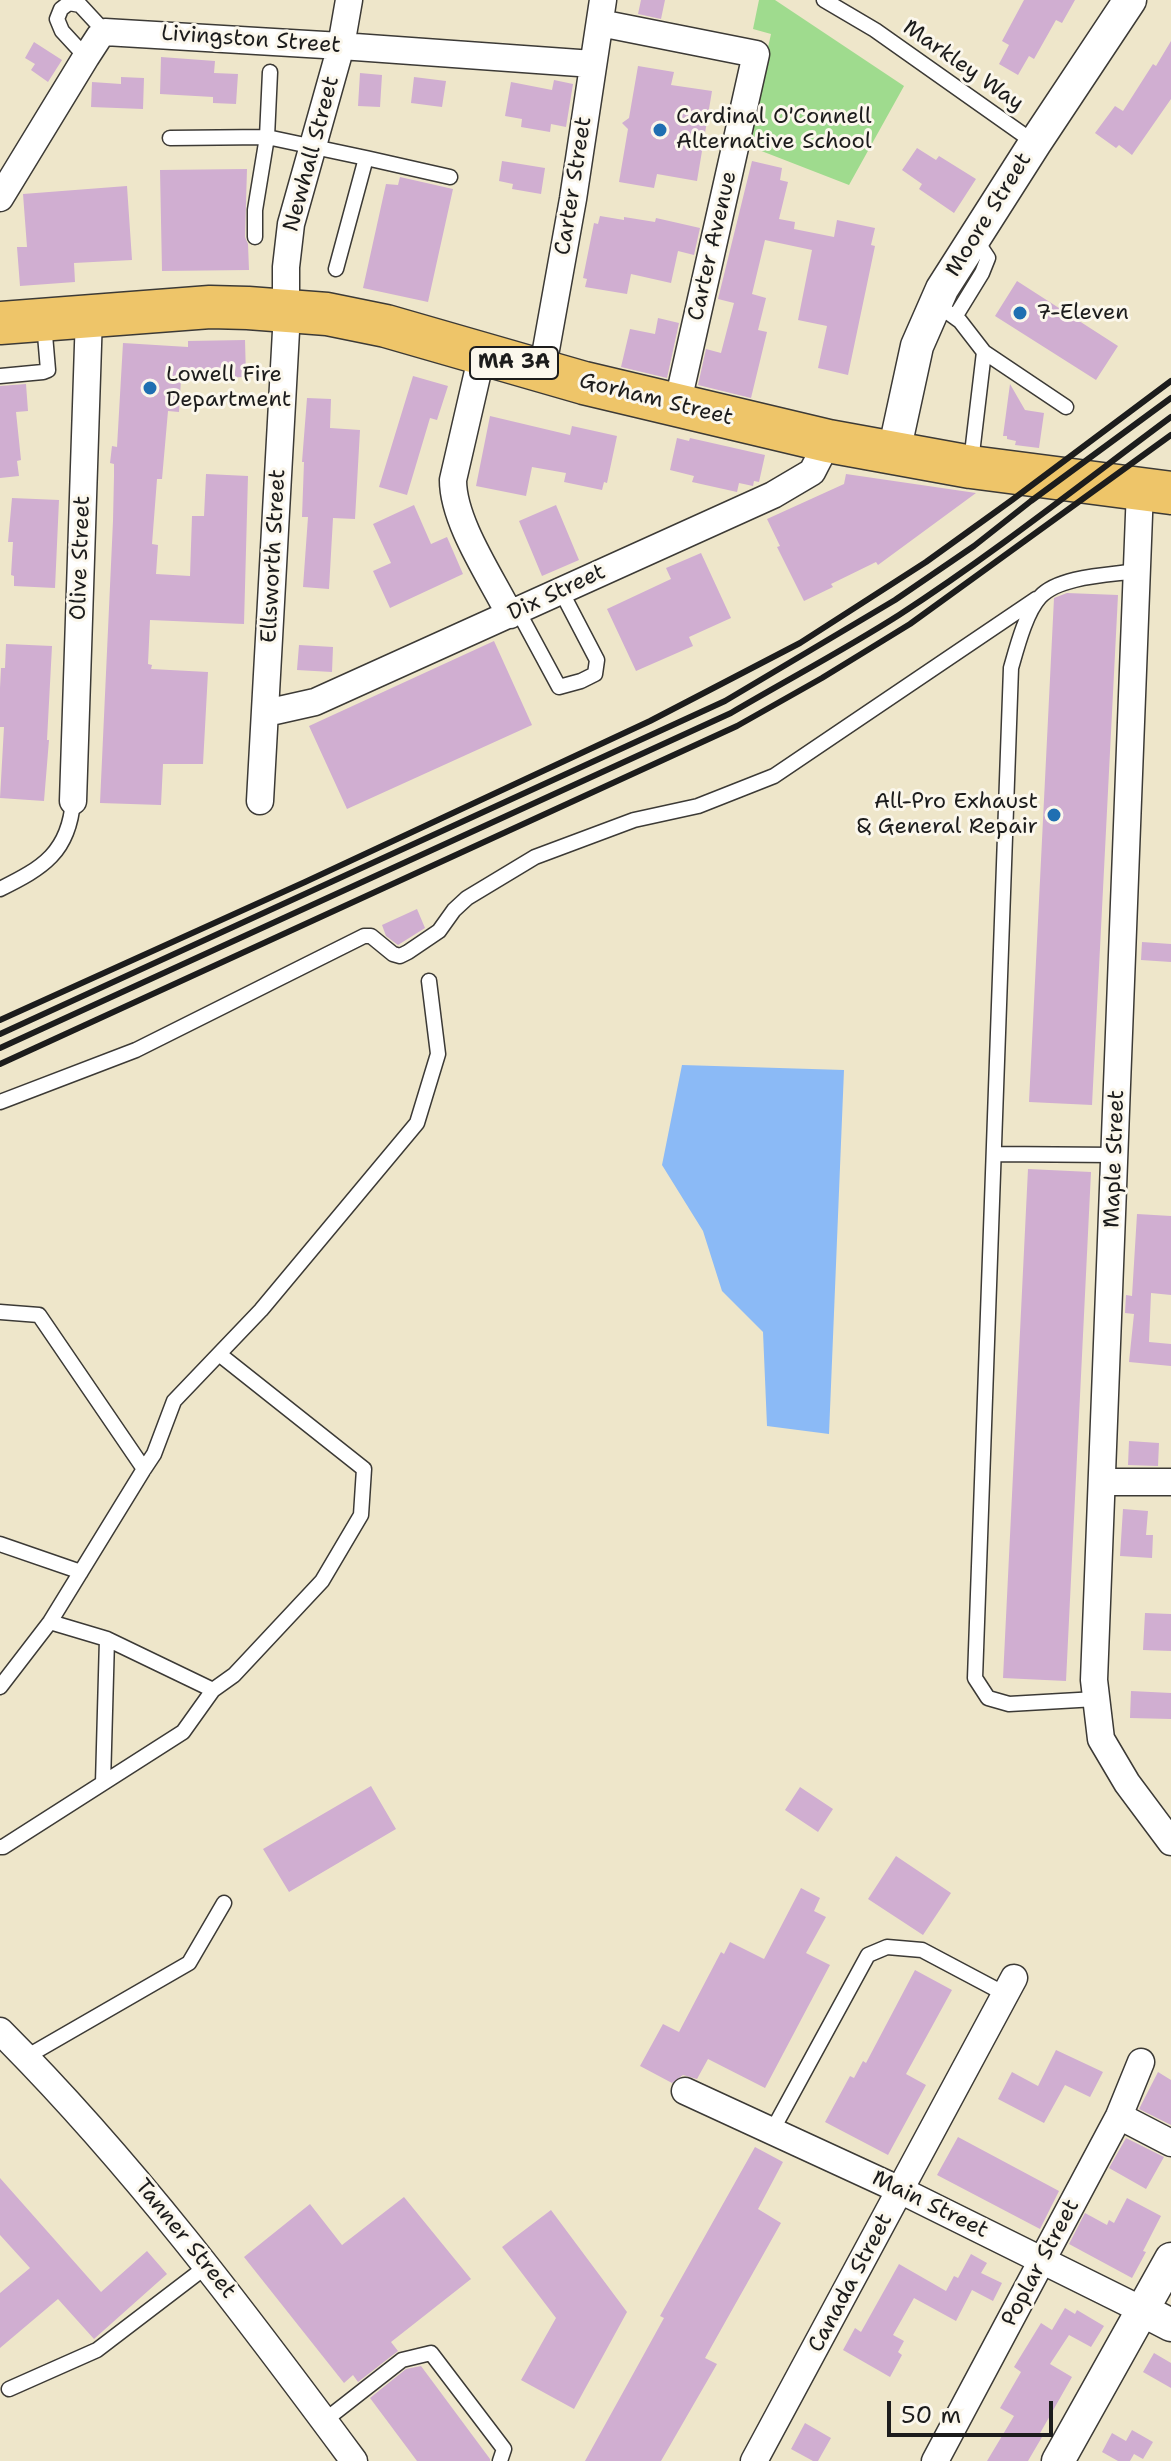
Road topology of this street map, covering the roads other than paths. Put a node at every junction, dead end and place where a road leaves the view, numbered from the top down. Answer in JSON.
{"nodes":[{"id":1,"x":349,"y":0,"type":"edge"},
{"id":2,"x":824,"y":0,"type":"edge"},
{"id":3,"x":1130,"y":0,"type":"edge"},
{"id":4,"x":602,"y":12,"type":"edge"},
{"id":5,"x":105,"y":32,"type":"junction"},
{"id":6,"x":341,"y":46,"type":"junction"},
{"id":7,"x":86,"y":57,"type":"junction"},
{"id":8,"x":593,"y":64,"type":"junction"},
{"id":9,"x":270,"y":72,"type":"dead end"},
{"id":10,"x":267,"y":137,"type":"junction"},
{"id":11,"x":170,"y":138,"type":"dead end"},
{"id":12,"x":1035,"y":143,"type":"junction"},
{"id":13,"x":312,"y":146,"type":"junction"},
{"id":14,"x":366,"y":158,"type":"junction"},
{"id":15,"x":450,"y":177,"type":"dead end"},
{"id":16,"x":0,"y":198,"type":"edge"},
{"id":17,"x":255,"y":237,"type":"dead end"},
{"id":18,"x":336,"y":269,"type":"dead end"},
{"id":19,"x":287,"y":310,"type":"junction"},
{"id":20,"x":945,"y":310,"type":"junction"},
{"id":21,"x":89,"y":315,"type":"junction"},
{"id":22,"x":43,"y":319,"type":"junction"},
{"id":23,"x":0,"y":323,"type":"edge"},
{"id":24,"x":984,"y":352,"type":"junction"},
{"id":25,"x":482,"y":354,"type":"junction"},
{"id":26,"x":542,"y":372,"type":"junction"},
{"id":27,"x":0,"y":376,"type":"edge"},
{"id":28,"x":677,"y":406,"type":"junction"},
{"id":29,"x":1066,"y":407,"type":"dead end"},
{"id":30,"x":828,"y":441,"type":"junction"},
{"id":31,"x":894,"y":452,"type":"junction"},
{"id":32,"x":971,"y":467,"type":"junction"},
{"id":33,"x":1156,"y":491,"type":"edge"},
{"id":34,"x":1137,"y":571,"type":"junction"},
{"id":35,"x":561,"y":591,"type":"junction"},
{"id":36,"x":1040,"y":597,"type":"junction"},
{"id":37,"x":514,"y":613,"type":"junction"},
{"id":38,"x":266,"y":713,"type":"junction"},
{"id":39,"x":73,"y":801,"type":"joint"},
{"id":40,"x":260,"y":801,"type":"dead end"},
{"id":41,"x":0,"y":889,"type":"edge"},
{"id":42,"x":429,"y":981,"type":"dead end"},
{"id":43,"x":0,"y":1102,"type":"edge"},
{"id":44,"x":994,"y":1154,"type":"junction"},
{"id":45,"x":1115,"y":1155,"type":"junction"},
{"id":46,"x":0,"y":1312,"type":"edge"},
{"id":47,"x":219,"y":1354,"type":"junction"},
{"id":48,"x":144,"y":1469,"type":"junction"},
{"id":49,"x":1103,"y":1482,"type":"junction"},
{"id":50,"x":1171,"y":1482,"type":"edge"},
{"id":51,"x":0,"y":1544,"type":"edge"},
{"id":52,"x":81,"y":1572,"type":"junction"},
{"id":53,"x":50,"y":1622,"type":"junction"},
{"id":54,"x":107,"y":1639,"type":"junction"},
{"id":55,"x":0,"y":1687,"type":"edge"},
{"id":56,"x":213,"y":1690,"type":"junction"},
{"id":57,"x":1096,"y":1699,"type":"junction"},
{"id":58,"x":103,"y":1783,"type":"junction"},
{"id":59,"x":1171,"y":1842,"type":"edge"},
{"id":60,"x":0,"y":1847,"type":"edge"},
{"id":61,"x":224,"y":1903,"type":"dead end"},
{"id":62,"x":1009,"y":1986,"type":"joint"},
{"id":63,"x":0,"y":2031,"type":"edge"},
{"id":64,"x":26,"y":2057,"type":"junction"},
{"id":65,"x":1141,"y":2062,"type":"dead end"},
{"id":66,"x":685,"y":2091,"type":"dead end"},
{"id":67,"x":1119,"y":2116,"type":"junction"},
{"id":68,"x":772,"y":2131,"type":"junction"},
{"id":69,"x":1171,"y":2143,"type":"edge"},
{"id":70,"x":900,"y":2190,"type":"junction"},
{"id":71,"x":1171,"y":2259,"type":"edge"},
{"id":72,"x":1041,"y":2260,"type":"junction"},
{"id":73,"x":207,"y":2266,"type":"junction"},
{"id":74,"x":1142,"y":2310,"type":"junction"},
{"id":75,"x":1171,"y":2325,"type":"edge"},
{"id":76,"x":9,"y":2389,"type":"dead end"},
{"id":77,"x":324,"y":2421,"type":"junction"},
{"id":78,"x":354,"y":2461,"type":"edge"},
{"id":79,"x":500,"y":2461,"type":"edge"},
{"id":80,"x":754,"y":2461,"type":"edge"},
{"id":81,"x":935,"y":2461,"type":"edge"},
{"id":82,"x":1058,"y":2461,"type":"edge"}],
"edges":[{"from":1,"to":6,"type":"street","name":"Newhall Street"},
{"from":2,"to":12,"type":"lane","name":"Markley Way"},
{"from":3,"to":12,"type":"street","name":"Moore Street"},
{"from":4,"to":8,"type":"street","name":"Carter Street"},
{"from":4,"to":28,"type":"street","name":"Carter Avenue"},
{"from":5,"to":6,"type":"street","name":"Livingston Street"},
{"from":5,"to":7,"type":"street"},
{"from":5,"to":7,"type":"lane"},
{"from":6,"to":8,"type":"street","name":"Livingston Street"},
{"from":6,"to":13,"type":"street","name":"Newhall Street"},
{"from":7,"to":16,"type":"street"},
{"from":8,"to":26,"type":"street","name":"Carter Street"},
{"from":9,"to":10,"type":"lane"},
{"from":10,"to":11,"type":"lane"},
{"from":10,"to":13,"type":"lane"},
{"from":10,"to":17,"type":"lane"},
{"from":12,"to":20,"type":"street","name":"Moore Street"},
{"from":13,"to":14,"type":"lane"},
{"from":13,"to":19,"type":"street","name":"Newhall Street"},
{"from":14,"to":15,"type":"lane"},
{"from":14,"to":18,"type":"lane"},
{"from":19,"to":21,"type":"main road","name":"Gorham Street","number":"MA 3A"},
{"from":19,"to":25,"type":"main road","name":"Gorham Street","number":"MA 3A"},
{"from":19,"to":38,"type":"street","name":"Ellsworth Street"},
{"from":20,"to":24,"type":"lane"},
{"from":20,"to":31,"type":"street","name":"Moore Street"},
{"from":21,"to":22,"type":"main road","name":"Gorham Street","number":"MA 3A"},
{"from":21,"to":39,"type":"street","name":"Olive Street"},
{"from":22,"to":23,"type":"main road","name":"Gorham Street","number":"MA 3A"},
{"from":22,"to":27,"type":"lane"},
{"from":24,"to":29,"type":"lane"},
{"from":24,"to":32,"type":"lane"},
{"from":25,"to":26,"type":"main road","name":"Gorham Street","number":"MA 3A"},
{"from":25,"to":37,"type":"street"},
{"from":26,"to":28,"type":"main road","name":"Gorham Street","number":"MA 3A"},
{"from":28,"to":30,"type":"main road","name":"Gorham Street","number":"MA 3A"},
{"from":30,"to":31,"type":"main road","name":"Gorham Street","number":"MA 3A"},
{"from":30,"to":35,"type":"street","name":"Dix Street"},
{"from":31,"to":32,"type":"main road","name":"Gorham Street","number":"MA 3A"},
{"from":32,"to":33,"type":"main road","name":"Gorham Street","number":"MA 3A"},
{"from":33,"to":34,"type":"street","name":"Maple Street"},
{"from":34,"to":36,"type":"lane"},
{"from":34,"to":45,"type":"street","name":"Maple Street"},
{"from":35,"to":37,"type":"street","name":"Dix Street"},
{"from":35,"to":37,"type":"lane"},
{"from":36,"to":43,"type":"lane"},
{"from":36,"to":44,"type":"lane"},
{"from":37,"to":38,"type":"street","name":"Dix Street"},
{"from":38,"to":40,"type":"street","name":"Ellsworth Street"},
{"from":39,"to":41,"type":"lane"},
{"from":42,"to":47,"type":"lane"},
{"from":44,"to":45,"type":"lane"},
{"from":44,"to":57,"type":"lane"},
{"from":45,"to":49,"type":"street","name":"Maple Street"},
{"from":46,"to":48,"type":"lane"},
{"from":47,"to":48,"type":"lane"},
{"from":47,"to":56,"type":"lane"},
{"from":48,"to":52,"type":"lane"},
{"from":49,"to":50,"type":"street"},
{"from":49,"to":57,"type":"street","name":"Maple Street"},
{"from":51,"to":52,"type":"lane"},
{"from":52,"to":53,"type":"lane"},
{"from":53,"to":54,"type":"lane"},
{"from":53,"to":55,"type":"lane"},
{"from":54,"to":56,"type":"lane"},
{"from":54,"to":58,"type":"lane"},
{"from":56,"to":58,"type":"lane"},
{"from":57,"to":59,"type":"street","name":"Maple Street"},
{"from":58,"to":60,"type":"lane"},
{"from":61,"to":64,"type":"lane"},
{"from":62,"to":68,"type":"lane"},
{"from":62,"to":70,"type":"street","name":"Canada Street"},
{"from":63,"to":64,"type":"street","name":"Tanner Street"},
{"from":64,"to":73,"type":"street","name":"Tanner Street"},
{"from":65,"to":67,"type":"street","name":"Poplar Street"},
{"from":66,"to":68,"type":"street","name":"Main Street"},
{"from":67,"to":69,"type":"street"},
{"from":67,"to":72,"type":"street","name":"Poplar Street"},
{"from":68,"to":70,"type":"street","name":"Main Street"},
{"from":70,"to":72,"type":"street","name":"Main Street"},
{"from":70,"to":80,"type":"street","name":"Canada Street"},
{"from":71,"to":74,"type":"street"},
{"from":72,"to":74,"type":"street","name":"Main Street"},
{"from":72,"to":81,"type":"street","name":"Poplar Street"},
{"from":73,"to":76,"type":"lane"},
{"from":73,"to":77,"type":"street","name":"Tanner Street"},
{"from":74,"to":75,"type":"street","name":"Main Street"},
{"from":74,"to":82,"type":"street"},
{"from":77,"to":78,"type":"street","name":"Tanner Street"},
{"from":77,"to":79,"type":"lane"}]}
